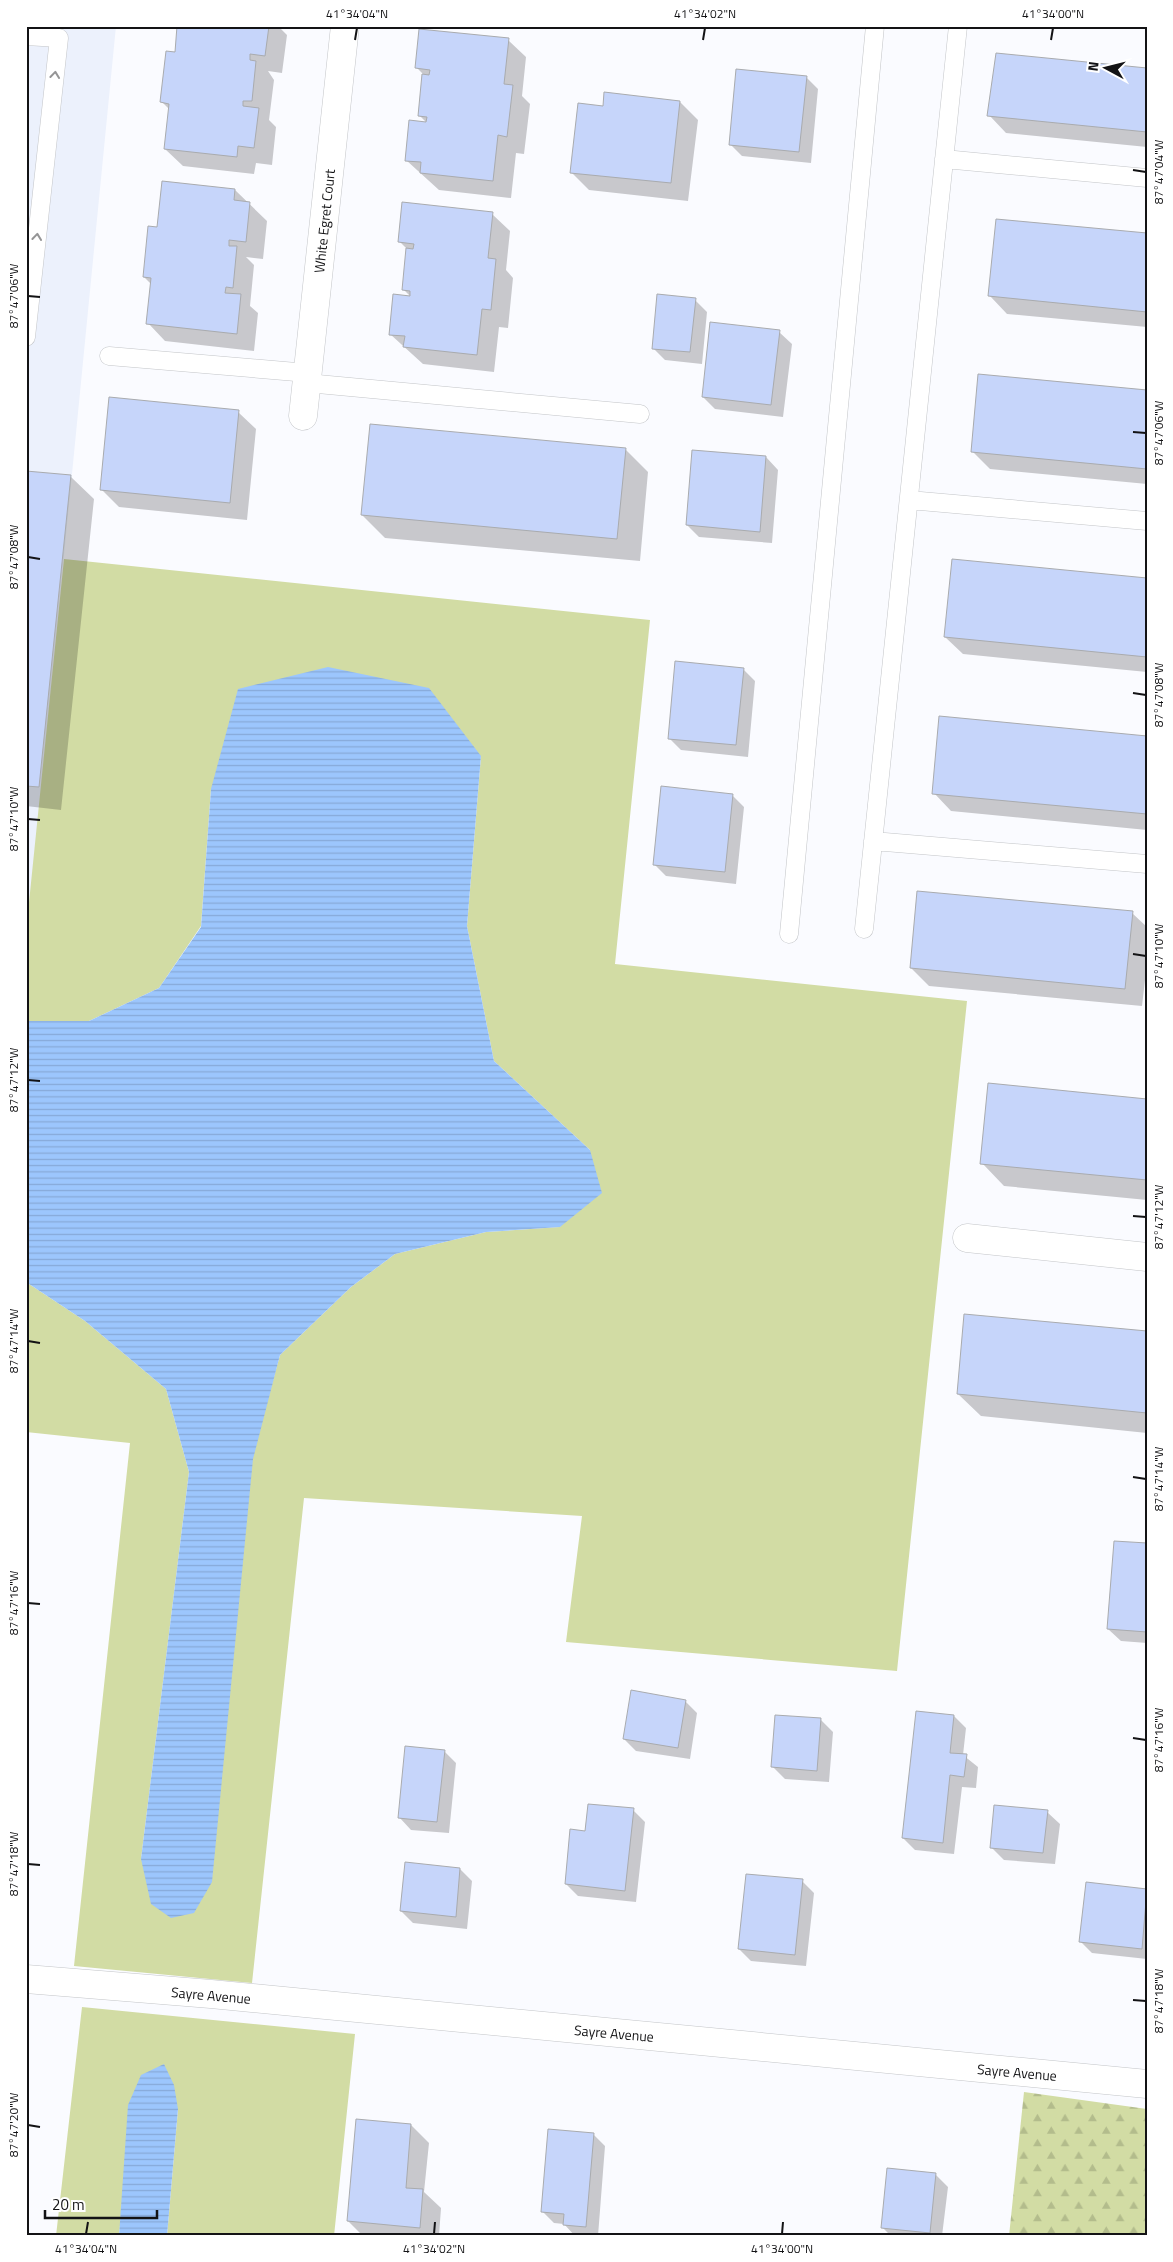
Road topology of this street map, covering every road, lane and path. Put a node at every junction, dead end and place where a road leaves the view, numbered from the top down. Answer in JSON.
{"nodes":[{"id":1,"x":345,"y":26,"type":"edge"},
{"id":2,"x":874,"y":26,"type":"edge"},
{"id":3,"x":958,"y":26,"type":"edge"},
{"id":4,"x":26,"y":36,"type":"edge"},
{"id":5,"x":944,"y":159,"type":"junction"},
{"id":6,"x":1147,"y":178,"type":"edge"},
{"id":7,"x":26,"y":337,"type":"edge"},
{"id":8,"x":109,"y":356,"type":"dead end"},
{"id":9,"x":308,"y":378,"type":"junction"},
{"id":10,"x":640,"y":414,"type":"dead end"},
{"id":11,"x":304,"y":416,"type":"dead end"},
{"id":12,"x":909,"y":500,"type":"junction"},
{"id":13,"x":1147,"y":521,"type":"edge"},
{"id":14,"x":873,"y":841,"type":"junction"},
{"id":15,"x":1147,"y":864,"type":"edge"},
{"id":16,"x":864,"y":929,"type":"dead end"},
{"id":17,"x":789,"y":934,"type":"dead end"},
{"id":18,"x":967,"y":1238,"type":"dead end"},
{"id":19,"x":1147,"y":1256,"type":"edge"},
{"id":20,"x":26,"y":1979,"type":"edge"},
{"id":21,"x":1147,"y":2084,"type":"edge"}],
"edges":[{"from":1,"to":9,"type":"street","name":"White Egret Court"},
{"from":2,"to":17,"type":"lane"},
{"from":3,"to":5,"type":"lane"},
{"from":7,"to":4,"type":"lane","one_way":true},
{"from":5,"to":6,"type":"lane"},
{"from":5,"to":12,"type":"lane"},
{"from":8,"to":9,"type":"lane"},
{"from":9,"to":10,"type":"lane"},
{"from":9,"to":11,"type":"street","name":"White Egret Court"},
{"from":12,"to":13,"type":"lane"},
{"from":12,"to":14,"type":"lane"},
{"from":14,"to":15,"type":"lane"},
{"from":14,"to":16,"type":"lane"},
{"from":18,"to":19,"type":"street"},
{"from":20,"to":21,"type":"street","name":"Sayre Avenue"}]}
